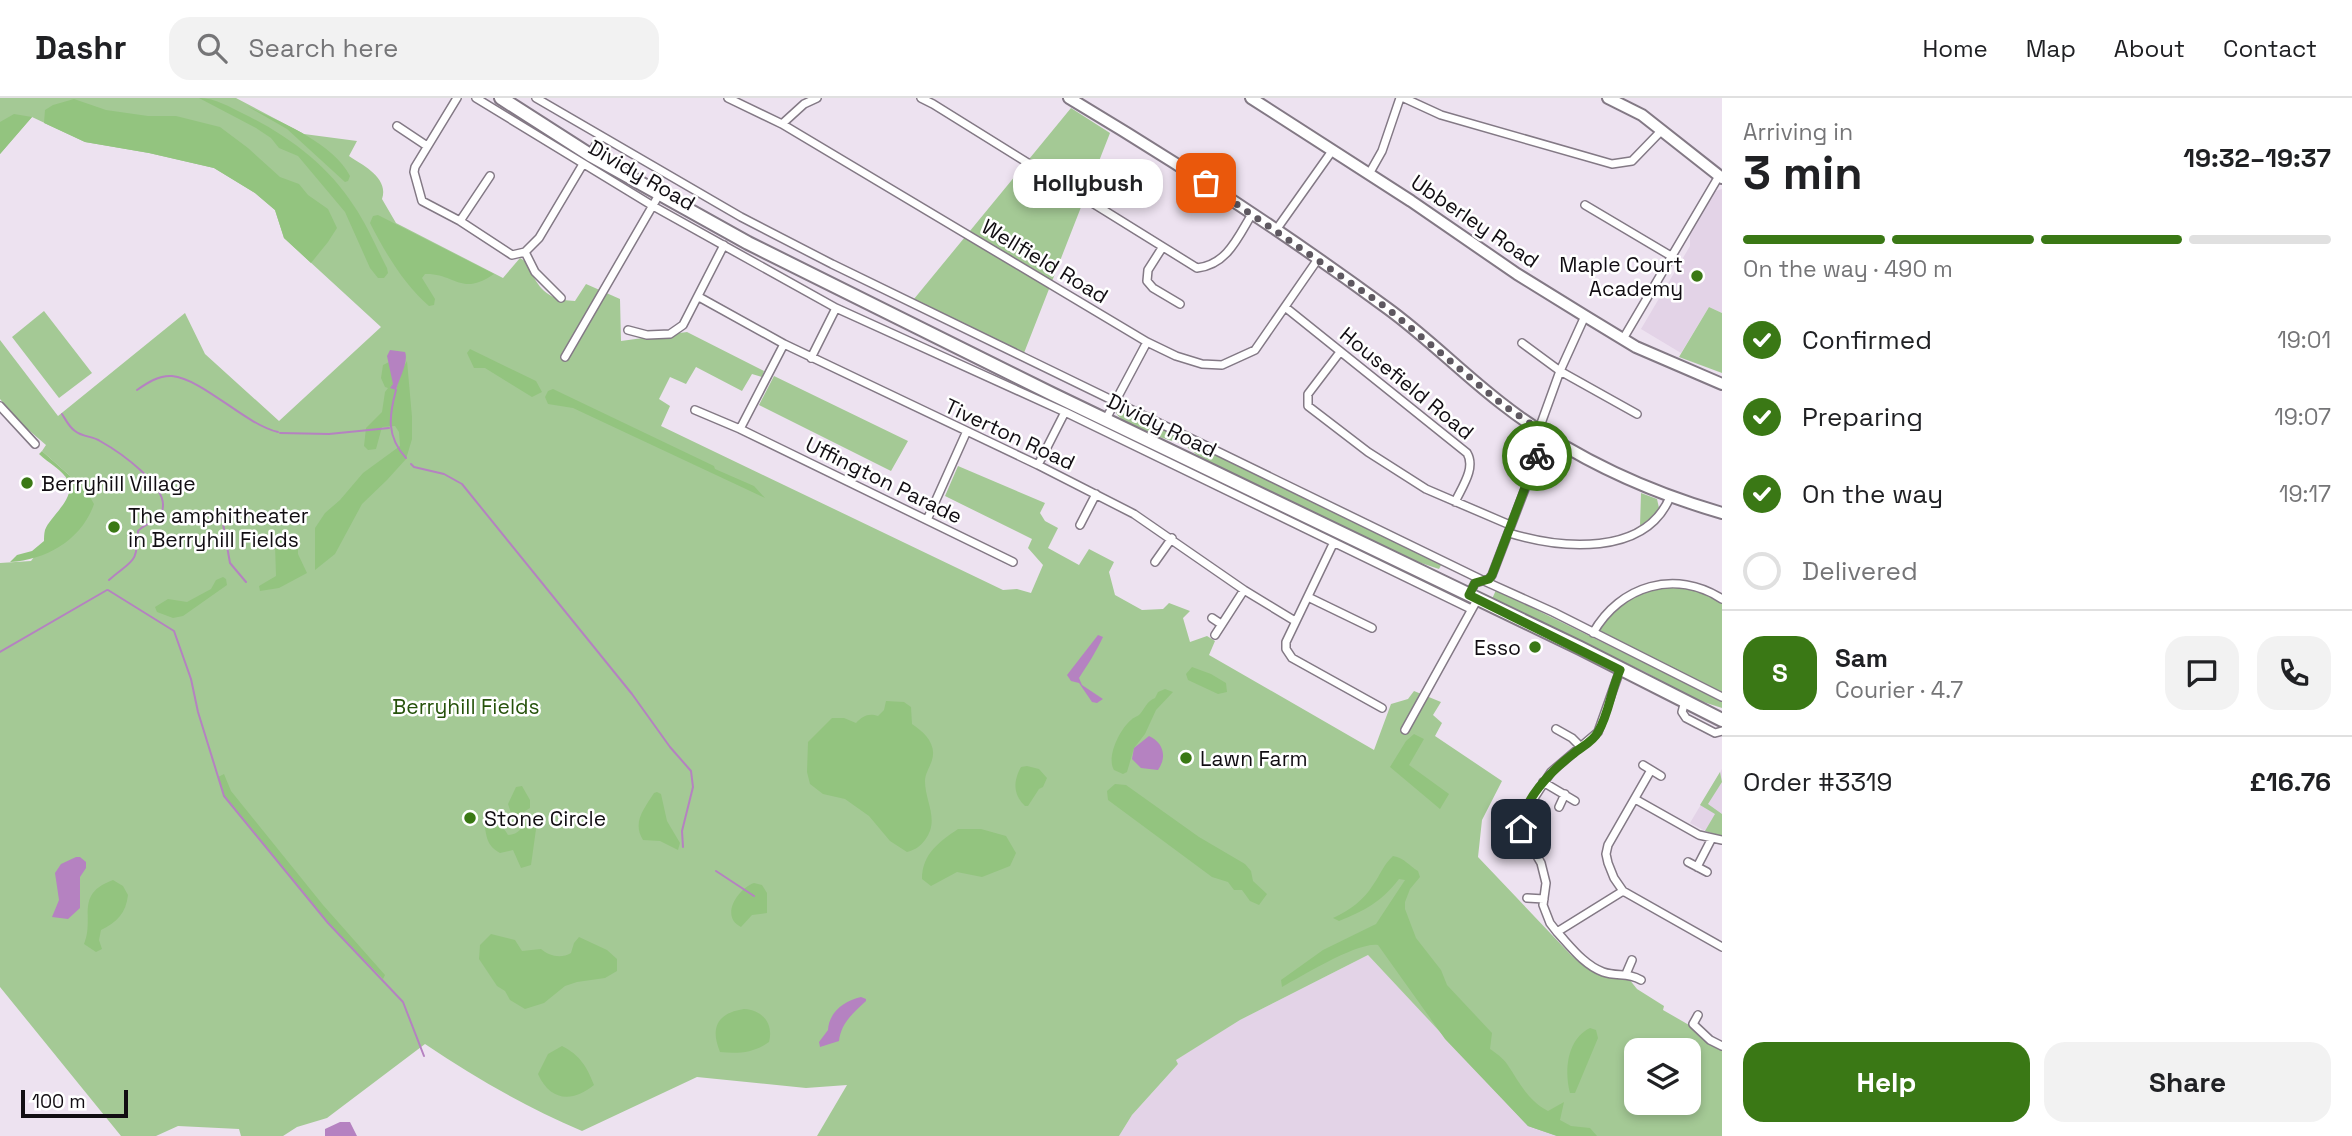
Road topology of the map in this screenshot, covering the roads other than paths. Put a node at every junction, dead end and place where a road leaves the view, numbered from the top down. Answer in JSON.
{"nodes":[{"id":1,"x":457,"y":98,"type":"edge"},
{"id":2,"x":476,"y":98,"type":"edge"},
{"id":3,"x":501,"y":98,"type":"edge"},
{"id":4,"x":537,"y":98,"type":"edge"},
{"id":5,"x":728,"y":98,"type":"edge"},
{"id":6,"x":817,"y":98,"type":"edge"},
{"id":7,"x":920,"y":98,"type":"edge"},
{"id":8,"x":1069,"y":98,"type":"edge"},
{"id":9,"x":1251,"y":98,"type":"edge"},
{"id":10,"x":1402,"y":98,"type":"edge"},
{"id":11,"x":1608,"y":98,"type":"edge"},
{"id":12,"x":782,"y":124,"type":"junction"},
{"id":13,"x":397,"y":126,"type":"dead end"},
{"id":14,"x":1662,"y":130,"type":"junction"},
{"id":15,"x":601,"y":136,"type":"junction"},
{"id":16,"x":426,"y":146,"type":"junction"},
{"id":17,"x":1332,"y":151,"type":"junction"},
{"id":18,"x":587,"y":159,"type":"junction"},
{"id":19,"x":1369,"y":174,"type":"junction"},
{"id":20,"x":490,"y":176,"type":"dead end"},
{"id":21,"x":1720,"y":177,"type":"edge"},
{"id":22,"x":660,"y":193,"type":"junction"},
{"id":23,"x":1585,"y":205,"type":"dead end"},
{"id":24,"x":653,"y":206,"type":"junction"},
{"id":25,"x":1252,"y":214,"type":"junction"},
{"id":26,"x":460,"y":222,"type":"junction"},
{"id":27,"x":1276,"y":230,"type":"junction"},
{"id":28,"x":724,"y":245,"type":"junction"},
{"id":29,"x":1162,"y":248,"type":"junction"},
{"id":30,"x":526,"y":252,"type":"junction"},
{"id":31,"x":1671,"y":256,"type":"junction"},
{"id":32,"x":1318,"y":259,"type":"junction"},
{"id":33,"x":561,"y":298,"type":"dead end"},
{"id":34,"x":699,"y":298,"type":"junction"},
{"id":35,"x":1180,"y":304,"type":"dead end"},
{"id":36,"x":1284,"y":307,"type":"junction"},
{"id":37,"x":836,"y":308,"type":"junction"},
{"id":38,"x":1585,"y":316,"type":"junction"},
{"id":39,"x":628,"y":330,"type":"dead end"},
{"id":40,"x":1623,"y":339,"type":"junction"},
{"id":41,"x":1147,"y":342,"type":"junction"},
{"id":42,"x":1522,"y":343,"type":"dead end"},
{"id":43,"x":784,"y":344,"type":"junction"},
{"id":44,"x":1340,"y":352,"type":"junction"},
{"id":45,"x":565,"y":357,"type":"dead end"},
{"id":46,"x":811,"y":358,"type":"junction"},
{"id":47,"x":1560,"y":371,"type":"junction"},
{"id":48,"x":1722,"y":384,"type":"edge"},
{"id":49,"x":1116,"y":400,"type":"junction"},
{"id":50,"x":0,"y":406,"type":"edge"},
{"id":51,"x":695,"y":410,"type":"dead end"},
{"id":52,"x":1065,"y":412,"type":"junction"},
{"id":53,"x":1637,"y":414,"type":"dead end"},
{"id":54,"x":1106,"y":419,"type":"junction"},
{"id":55,"x":740,"y":429,"type":"junction"},
{"id":56,"x":1542,"y":432,"type":"junction"},
{"id":57,"x":966,"y":433,"type":"junction"},
{"id":58,"x":35,"y":444,"type":"dead end"},
{"id":59,"x":1038,"y":466,"type":"junction"},
{"id":60,"x":1096,"y":494,"type":"junction"},
{"id":61,"x":1670,"y":497,"type":"junction"},
{"id":62,"x":1455,"y":502,"type":"junction"},
{"id":63,"x":1722,"y":513,"type":"edge"},
{"id":64,"x":927,"y":520,"type":"junction"},
{"id":65,"x":1080,"y":525,"type":"dead end"},
{"id":66,"x":1510,"y":529,"type":"junction"},
{"id":67,"x":1172,"y":538,"type":"junction"},
{"id":68,"x":1333,"y":544,"type":"junction"},
{"id":69,"x":1013,"y":562,"type":"dead end"},
{"id":70,"x":1155,"y":562,"type":"dead end"},
{"id":71,"x":1482,"y":580,"type":"junction"},
{"id":72,"x":1244,"y":590,"type":"junction"},
{"id":73,"x":1308,"y":597,"type":"junction"},
{"id":74,"x":1722,"y":598,"type":"edge"},
{"id":75,"x":1472,"y":601,"type":"junction"},
{"id":76,"x":1212,"y":618,"type":"dead end"},
{"id":77,"x":1295,"y":621,"type":"junction"},
{"id":78,"x":1221,"y":624,"type":"junction"},
{"id":79,"x":1372,"y":628,"type":"dead end"},
{"id":80,"x":1593,"y":633,"type":"junction"},
{"id":81,"x":1215,"y":635,"type":"dead end"},
{"id":82,"x":1620,"y":670,"type":"junction"},
{"id":83,"x":1722,"y":697,"type":"edge"},
{"id":84,"x":1685,"y":701,"type":"junction"},
{"id":85,"x":1382,"y":708,"type":"dead end"},
{"id":86,"x":1722,"y":720,"type":"edge"},
{"id":87,"x":1556,"y":729,"type":"dead end"},
{"id":88,"x":1405,"y":730,"type":"dead end"},
{"id":89,"x":1722,"y":731,"type":"edge"},
{"id":90,"x":1581,"y":747,"type":"junction"},
{"id":91,"x":1643,"y":765,"type":"dead end"},
{"id":92,"x":1651,"y":770,"type":"junction"},
{"id":93,"x":1661,"y":776,"type":"dead end"},
{"id":94,"x":1543,"y":782,"type":"junction"},
{"id":95,"x":1565,"y":794,"type":"junction"},
{"id":96,"x":1635,"y":799,"type":"junction"},
{"id":97,"x":1576,"y":801,"type":"dead end"},
{"id":98,"x":1559,"y":807,"type":"dead end"},
{"id":99,"x":1712,"y":838,"type":"junction"},
{"id":100,"x":1722,"y":840,"type":"edge"},
{"id":101,"x":1688,"y":862,"type":"dead end"},
{"id":102,"x":1698,"y":867,"type":"junction"},
{"id":103,"x":1707,"y":872,"type":"dead end"},
{"id":104,"x":1623,"y":891,"type":"junction"},
{"id":105,"x":1527,"y":898,"type":"dead end"},
{"id":106,"x":1544,"y":899,"type":"junction"},
{"id":107,"x":1557,"y":932,"type":"junction"},
{"id":108,"x":1722,"y":947,"type":"edge"},
{"id":109,"x":1632,"y":960,"type":"dead end"},
{"id":110,"x":1626,"y":974,"type":"junction"},
{"id":111,"x":1641,"y":979,"type":"dead end"},
{"id":112,"x":1698,"y":1015,"type":"dead end"},
{"id":113,"x":1722,"y":1046,"type":"edge"}],
"edges":[{"from":1,"to":16,"type":"street"},
{"from":2,"to":18,"type":"street","name":"Dividy Road"},
{"from":3,"to":18,"type":"main road","name":"Dividy Road"},
{"from":4,"to":15,"type":"street","name":"Dividy Road"},
{"from":5,"to":12,"type":"street","name":"Wellfield Road"},
{"from":6,"to":12,"type":"street"},
{"from":7,"to":29,"type":"street"},
{"from":8,"to":25,"type":"street"},
{"from":9,"to":17,"type":"street","name":"Ubberley Road"},
{"from":10,"to":14,"type":"street"},
{"from":10,"to":19,"type":"street"},
{"from":11,"to":14,"type":"street"},
{"from":12,"to":41,"type":"street","name":"Wellfield Road"},
{"from":13,"to":16,"type":"street"},
{"from":14,"to":21,"type":"street"},
{"from":15,"to":18,"type":"street","name":"Dividy Road"},
{"from":15,"to":49,"type":"street","name":"Dividy Road"},
{"from":16,"to":26,"type":"street"},
{"from":17,"to":19,"type":"street","name":"Ubberley Road"},
{"from":17,"to":27,"type":"street"},
{"from":18,"to":22,"type":"main road","name":"Dividy Road"},
{"from":18,"to":24,"type":"street","name":"Dividy Road"},
{"from":18,"to":30,"type":"street"},
{"from":19,"to":38,"type":"street","name":"Ubberley Road"},
{"from":20,"to":26,"type":"street"},
{"from":21,"to":31,"type":"street"},
{"from":22,"to":24,"type":"street"},
{"from":22,"to":54,"type":"main road","name":"Dividy Road"},
{"from":23,"to":31,"type":"street"},
{"from":24,"to":28,"type":"street","name":"Dividy Road"},
{"from":24,"to":45,"type":"street"},
{"from":25,"to":27,"type":"street"},
{"from":25,"to":29,"type":"street"},
{"from":26,"to":30,"type":"street"},
{"from":27,"to":32,"type":"street"},
{"from":28,"to":34,"type":"street"},
{"from":28,"to":37,"type":"street","name":"Dividy Road"},
{"from":29,"to":35,"type":"street"},
{"from":30,"to":33,"type":"street"},
{"from":31,"to":40,"type":"street"},
{"from":32,"to":36,"type":"street","name":"Wellfield Road"},
{"from":32,"to":56,"type":"street"},
{"from":34,"to":39,"type":"street"},
{"from":34,"to":43,"type":"street","name":"Tiverton Road"},
{"from":36,"to":41,"type":"street","name":"Wellfield Road"},
{"from":36,"to":44,"type":"street","name":"Housefield Road"},
{"from":37,"to":46,"type":"street"},
{"from":37,"to":52,"type":"street","name":"Dividy Road"},
{"from":38,"to":40,"type":"street","name":"Ubberley Road"},
{"from":38,"to":47,"type":"street"},
{"from":40,"to":48,"type":"street","name":"Ubberley Road"},
{"from":41,"to":49,"type":"street"},
{"from":42,"to":47,"type":"street"},
{"from":43,"to":46,"type":"street","name":"Tiverton Road"},
{"from":43,"to":55,"type":"street"},
{"from":44,"to":62,"type":"street","name":"Housefield Road"},
{"from":44,"to":62,"type":"street"},
{"from":46,"to":57,"type":"street","name":"Tiverton Road"},
{"from":47,"to":53,"type":"street"},
{"from":47,"to":56,"type":"street"},
{"from":49,"to":54,"type":"street"},
{"from":49,"to":71,"type":"street","name":"Dividy Road"},
{"from":50,"to":58,"type":"street"},
{"from":51,"to":55,"type":"street","name":"Uffington Parade"},
{"from":52,"to":59,"type":"street"},
{"from":52,"to":68,"type":"street","name":"Dividy Road"},
{"from":54,"to":75,"type":"main road","name":"Dividy Road"},
{"from":55,"to":64,"type":"street","name":"Uffington Parade"},
{"from":56,"to":61,"type":"street"},
{"from":56,"to":66,"type":"street"},
{"from":57,"to":59,"type":"street","name":"Tiverton Road"},
{"from":57,"to":64,"type":"street"},
{"from":59,"to":60,"type":"street","name":"Tiverton Road"},
{"from":60,"to":65,"type":"street"},
{"from":60,"to":67,"type":"street","name":"Tiverton Road"},
{"from":61,"to":63,"type":"street"},
{"from":61,"to":66,"type":"street"},
{"from":62,"to":66,"type":"street"},
{"from":64,"to":69,"type":"street","name":"Uffington Parade"},
{"from":66,"to":71,"type":"street"},
{"from":67,"to":70,"type":"street"},
{"from":67,"to":72,"type":"street","name":"Tiverton Road"},
{"from":68,"to":73,"type":"street"},
{"from":68,"to":75,"type":"street","name":"Dividy Road"},
{"from":71,"to":75,"type":"street"},
{"from":71,"to":80,"type":"street","name":"Dividy Road"},
{"from":72,"to":77,"type":"street","name":"Tiverton Road"},
{"from":72,"to":78,"type":"street"},
{"from":73,"to":77,"type":"street"},
{"from":73,"to":79,"type":"street"},
{"from":74,"to":80,"type":"street"},
{"from":75,"to":82,"type":"main road","name":"Dividy Road"},
{"from":75,"to":88,"type":"street"},
{"from":76,"to":78,"type":"street"},
{"from":77,"to":85,"type":"street"},
{"from":78,"to":81,"type":"street"},
{"from":80,"to":83,"type":"street","name":"Dividy Road"},
{"from":82,"to":84,"type":"main road","name":"Dividy Road"},
{"from":82,"to":90,"type":"street"},
{"from":84,"to":86,"type":"main road","name":"Dividy Road"},
{"from":84,"to":89,"type":"street"},
{"from":87,"to":90,"type":"street"},
{"from":90,"to":94,"type":"street"},
{"from":91,"to":92,"type":"street"},
{"from":92,"to":93,"type":"street"},
{"from":92,"to":96,"type":"street"},
{"from":94,"to":95,"type":"street"},
{"from":94,"to":106,"type":"street"},
{"from":95,"to":97,"type":"street"},
{"from":95,"to":98,"type":"street"},
{"from":96,"to":99,"type":"street"},
{"from":96,"to":104,"type":"street"},
{"from":99,"to":100,"type":"street"},
{"from":99,"to":102,"type":"street"},
{"from":101,"to":102,"type":"street"},
{"from":102,"to":103,"type":"street"},
{"from":104,"to":107,"type":"street"},
{"from":104,"to":108,"type":"street"},
{"from":105,"to":106,"type":"street"},
{"from":106,"to":107,"type":"street"},
{"from":107,"to":110,"type":"street"},
{"from":109,"to":110,"type":"street"},
{"from":110,"to":111,"type":"street"},
{"from":112,"to":113,"type":"street"}]}
